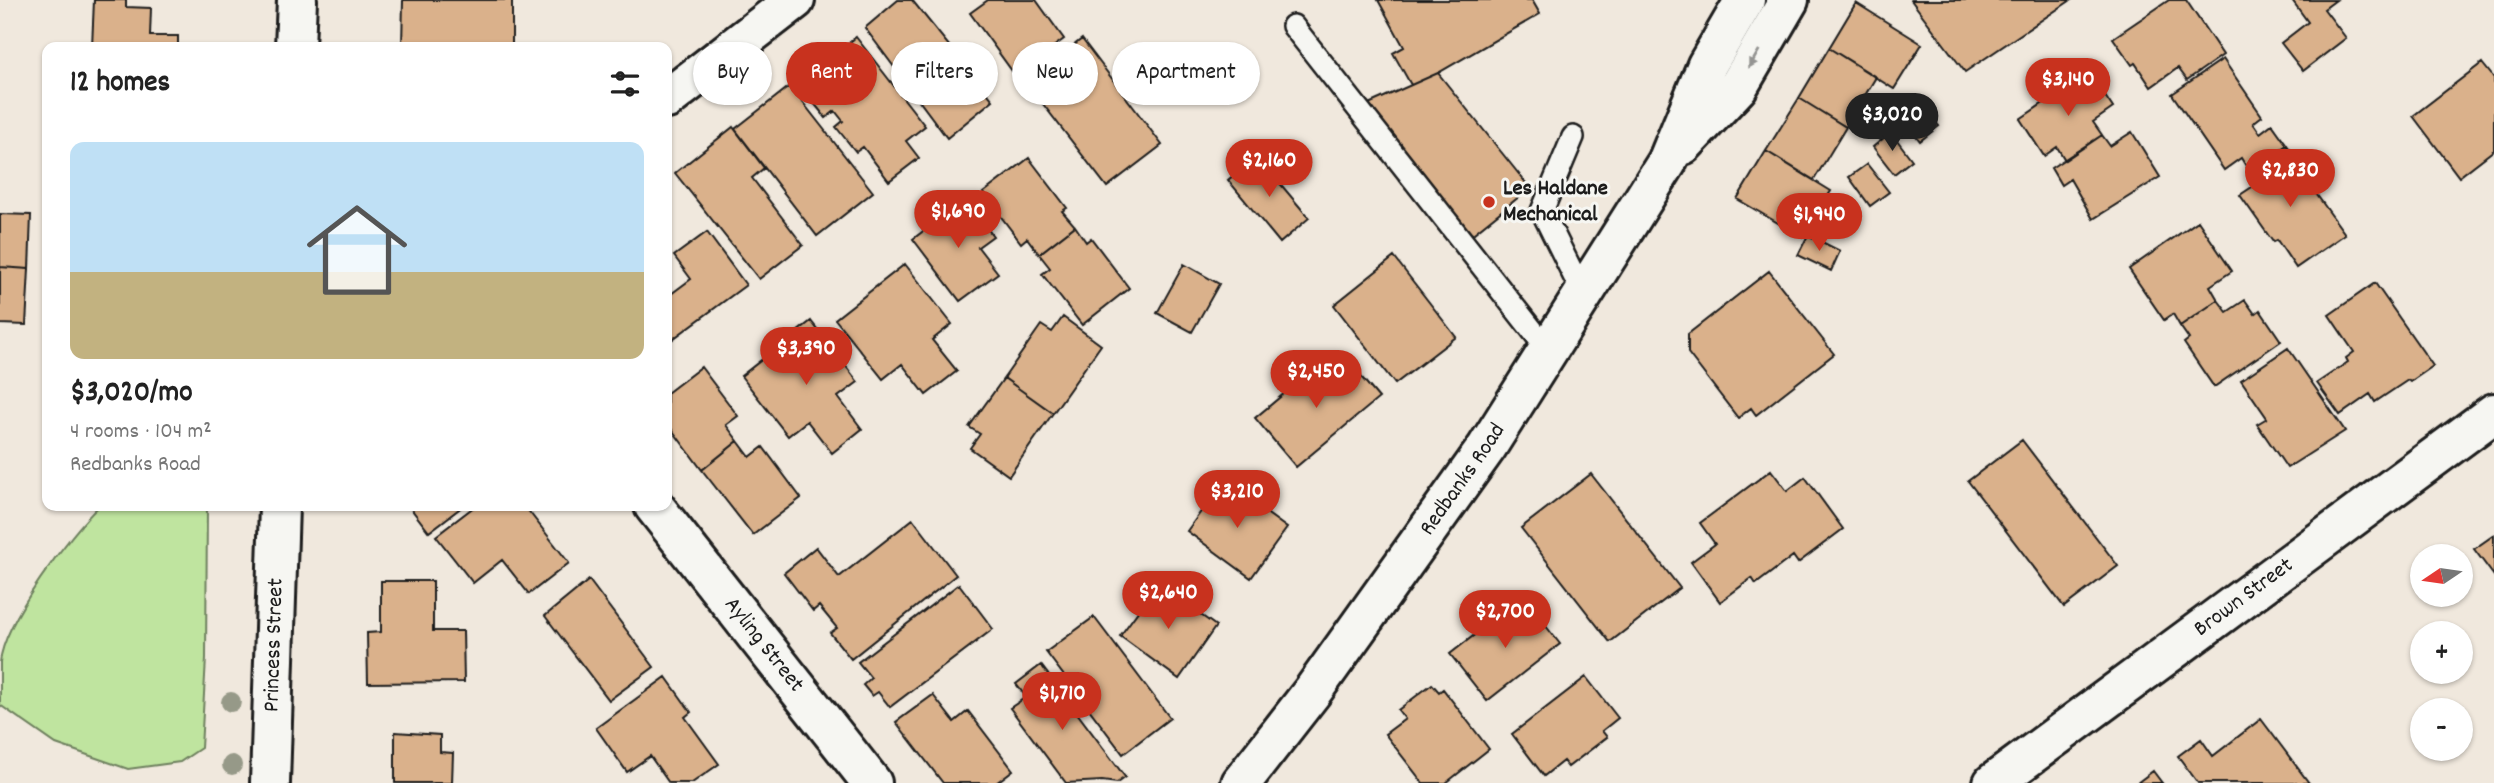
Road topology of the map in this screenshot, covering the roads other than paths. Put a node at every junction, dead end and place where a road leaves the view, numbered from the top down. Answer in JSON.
{"nodes":[{"id":1,"x":297,"y":0,"type":"edge"},
{"id":2,"x":795,"y":0,"type":"edge"},
{"id":3,"x":1745,"y":0,"type":"edge"},
{"id":4,"x":1789,"y":0,"type":"edge"},
{"id":5,"x":1293,"y":26,"type":"dead end"},
{"id":6,"x":295,"y":42,"type":"edge"},
{"id":7,"x":672,"y":95,"type":"edge"},
{"id":8,"x":1573,"y":136,"type":"dead end"},
{"id":9,"x":1667,"y":162,"type":"junction"},
{"id":10,"x":1583,"y":294,"type":"junction"},
{"id":11,"x":1548,"y":350,"type":"junction"},
{"id":12,"x":2494,"y":413,"type":"edge"},
{"id":13,"x":279,"y":511,"type":"edge"},
{"id":14,"x":658,"y":511,"type":"edge"},
{"id":15,"x":270,"y":783,"type":"edge"},
{"id":16,"x":872,"y":783,"type":"edge"},
{"id":17,"x":1241,"y":783,"type":"edge"},
{"id":18,"x":1993,"y":783,"type":"edge"}],
"edges":[{"from":1,"to":6,"type":"street"},
{"from":2,"to":7,"type":"street"},
{"from":3,"to":9,"type":"street","name":"Redbanks Road"},
{"from":4,"to":9,"type":"street","name":"Redbanks Road","one_way":true},
{"from":5,"to":11,"type":"lane"},
{"from":8,"to":10,"type":"lane"},
{"from":9,"to":10,"type":"street","name":"Redbanks Road"},
{"from":10,"to":11,"type":"street","name":"Redbanks Road"},
{"from":11,"to":17,"type":"street","name":"Redbanks Road"},
{"from":12,"to":18,"type":"street","name":"Brown Street"},
{"from":13,"to":15,"type":"street","name":"Princess Street"},
{"from":14,"to":16,"type":"street","name":"Ayling Street"}]}
